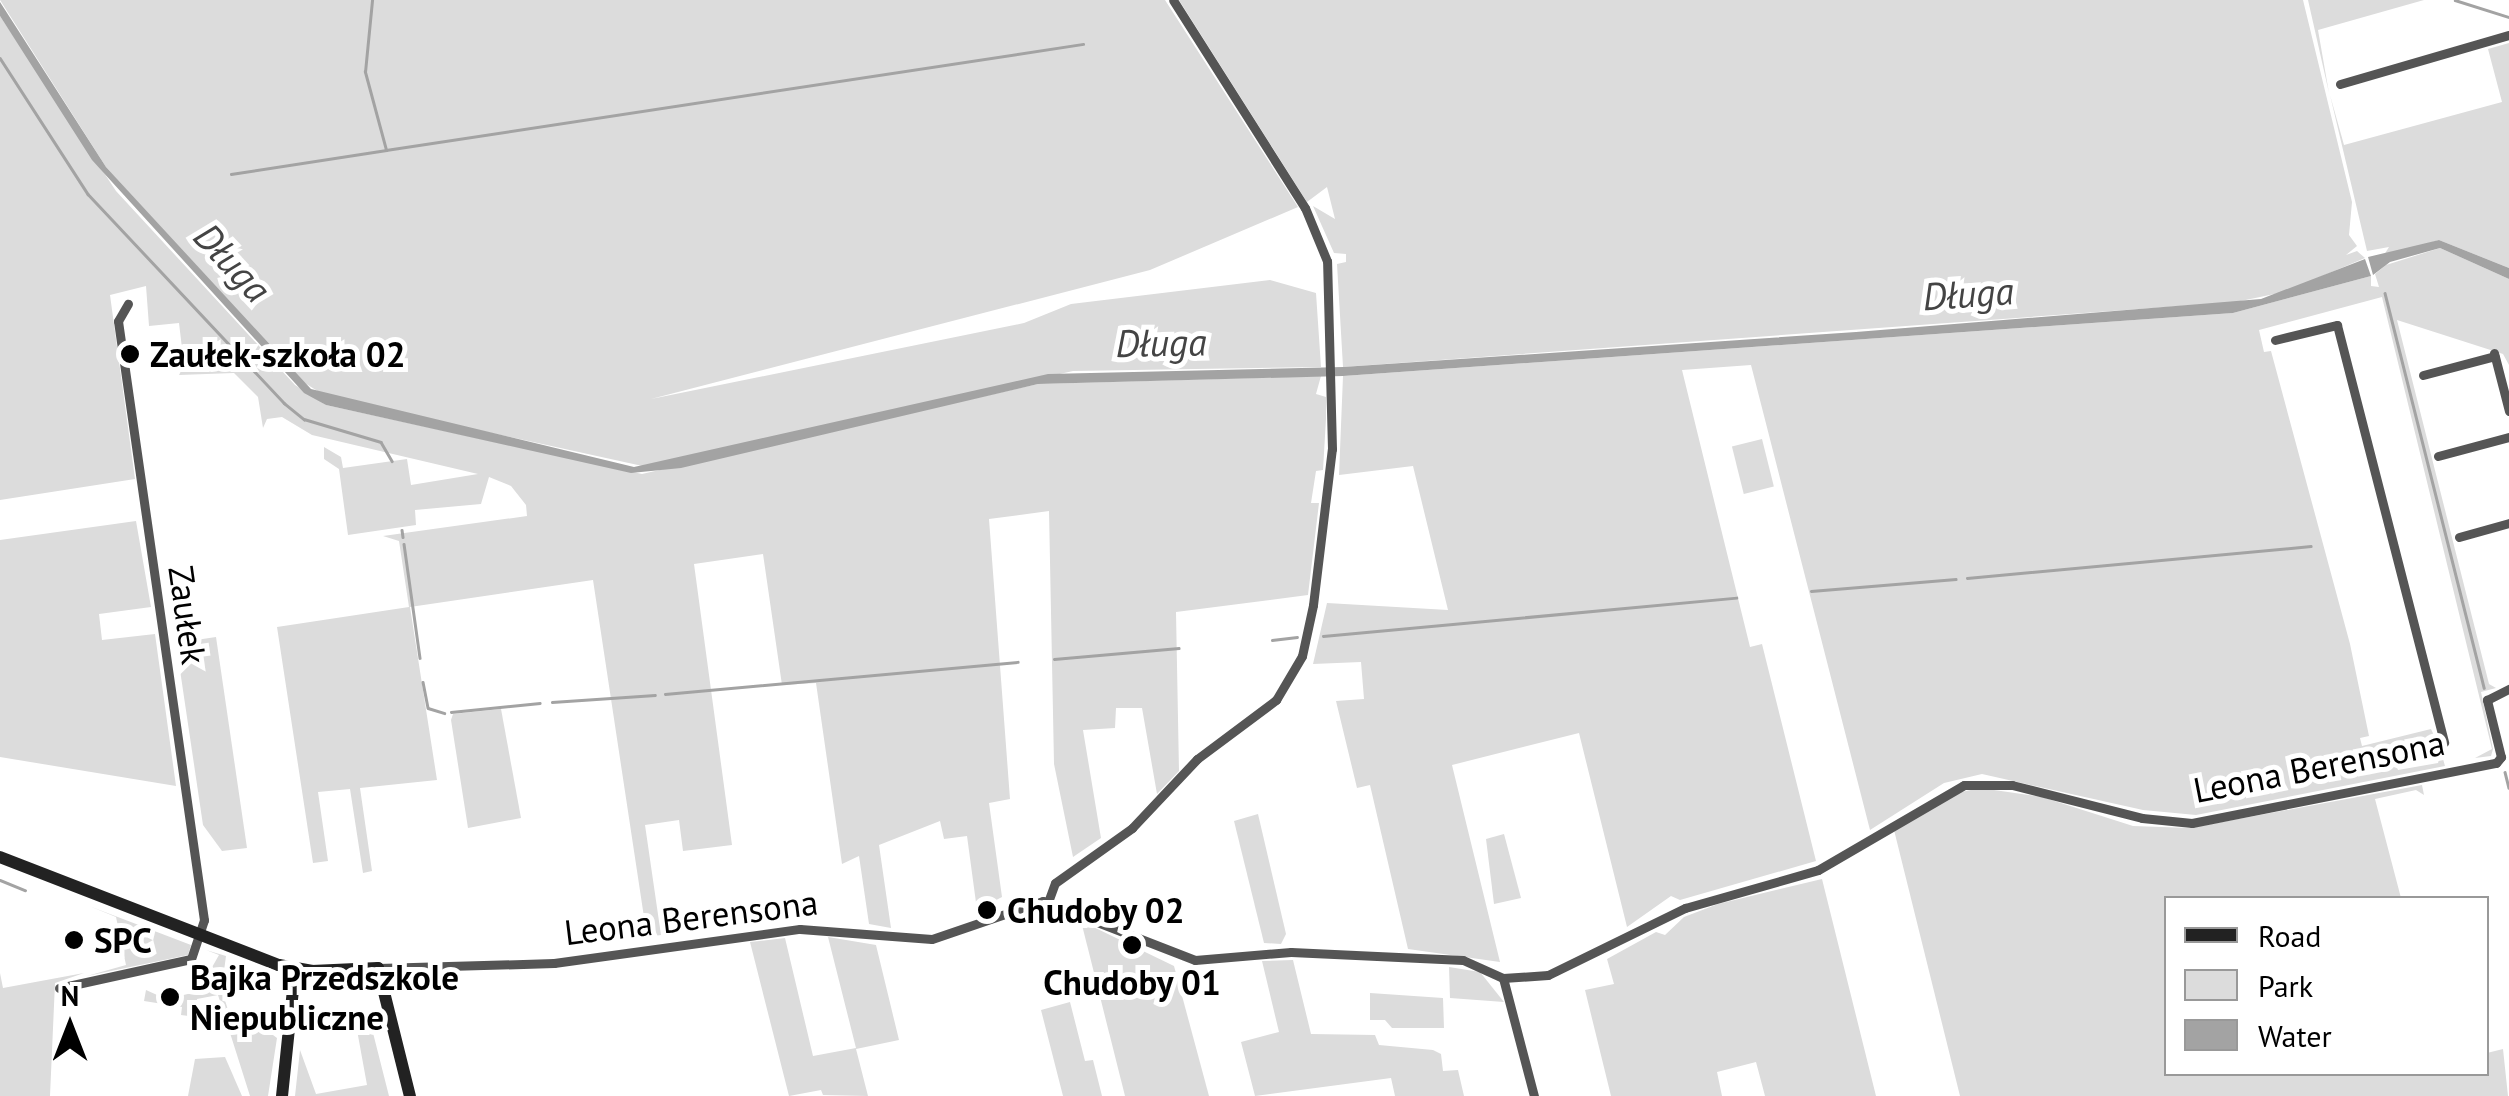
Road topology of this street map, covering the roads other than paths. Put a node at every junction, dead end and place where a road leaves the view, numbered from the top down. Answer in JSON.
{"nodes":[{"id":1,"x":1172,"y":0,"type":"edge"},
{"id":2,"x":2509,"y":35,"type":"edge"},
{"id":3,"x":2340,"y":84,"type":"dead end"},
{"id":4,"x":128,"y":304,"type":"dead end"},
{"id":5,"x":2275,"y":340,"type":"dead end"},
{"id":6,"x":2423,"y":375,"type":"dead end"},
{"id":7,"x":2509,"y":411,"type":"edge"},
{"id":8,"x":2509,"y":437,"type":"edge"},
{"id":9,"x":2438,"y":456,"type":"dead end"},
{"id":10,"x":2509,"y":523,"type":"edge"},
{"id":11,"x":2459,"y":537,"type":"dead end"},
{"id":12,"x":2509,"y":689,"type":"edge"},
{"id":13,"x":2444,"y":742,"type":"dead end"},
{"id":14,"x":0,"y":856,"type":"edge"},
{"id":15,"x":1048,"y":902,"type":"junction"},
{"id":16,"x":201,"y":937,"type":"junction"},
{"id":17,"x":278,"y":965,"type":"junction"},
{"id":18,"x":378,"y":968,"type":"junction"},
{"id":19,"x":312,"y":971,"type":"junction"},
{"id":20,"x":1502,"y":978,"type":"junction"},
{"id":21,"x":59,"y":988,"type":"dead end"},
{"id":22,"x":293,"y":990,"type":"junction"},
{"id":23,"x":282,"y":1096,"type":"edge"},
{"id":24,"x":410,"y":1096,"type":"edge"},
{"id":25,"x":1534,"y":1096,"type":"edge"}],
"edges":[{"from":1,"to":15,"type":"street"},
{"from":2,"to":3,"type":"street"},
{"from":4,"to":16,"type":"street","name":"Zaułek"},
{"from":5,"to":13,"type":"street"},
{"from":6,"to":7,"type":"street"},
{"from":8,"to":9,"type":"street"},
{"from":10,"to":11,"type":"street"},
{"from":12,"to":20,"type":"street","name":"Leona Berensona"},
{"from":14,"to":16,"type":"street","name":"Leona Berensona"},
{"from":15,"to":18,"type":"street","name":"Leona Berensona"},
{"from":15,"to":20,"type":"street","name":"Leona Berensona"},
{"from":16,"to":17,"type":"street","name":"Leona Berensona"},
{"from":16,"to":21,"type":"street"},
{"from":17,"to":19,"type":"street","name":"Leona Berensona"},
{"from":17,"to":22,"type":"street"},
{"from":18,"to":19,"type":"street","name":"Leona Berensona"},
{"from":18,"to":24,"type":"street"},
{"from":19,"to":22,"type":"street"},
{"from":20,"to":25,"type":"street"},
{"from":22,"to":23,"type":"street"}]}
